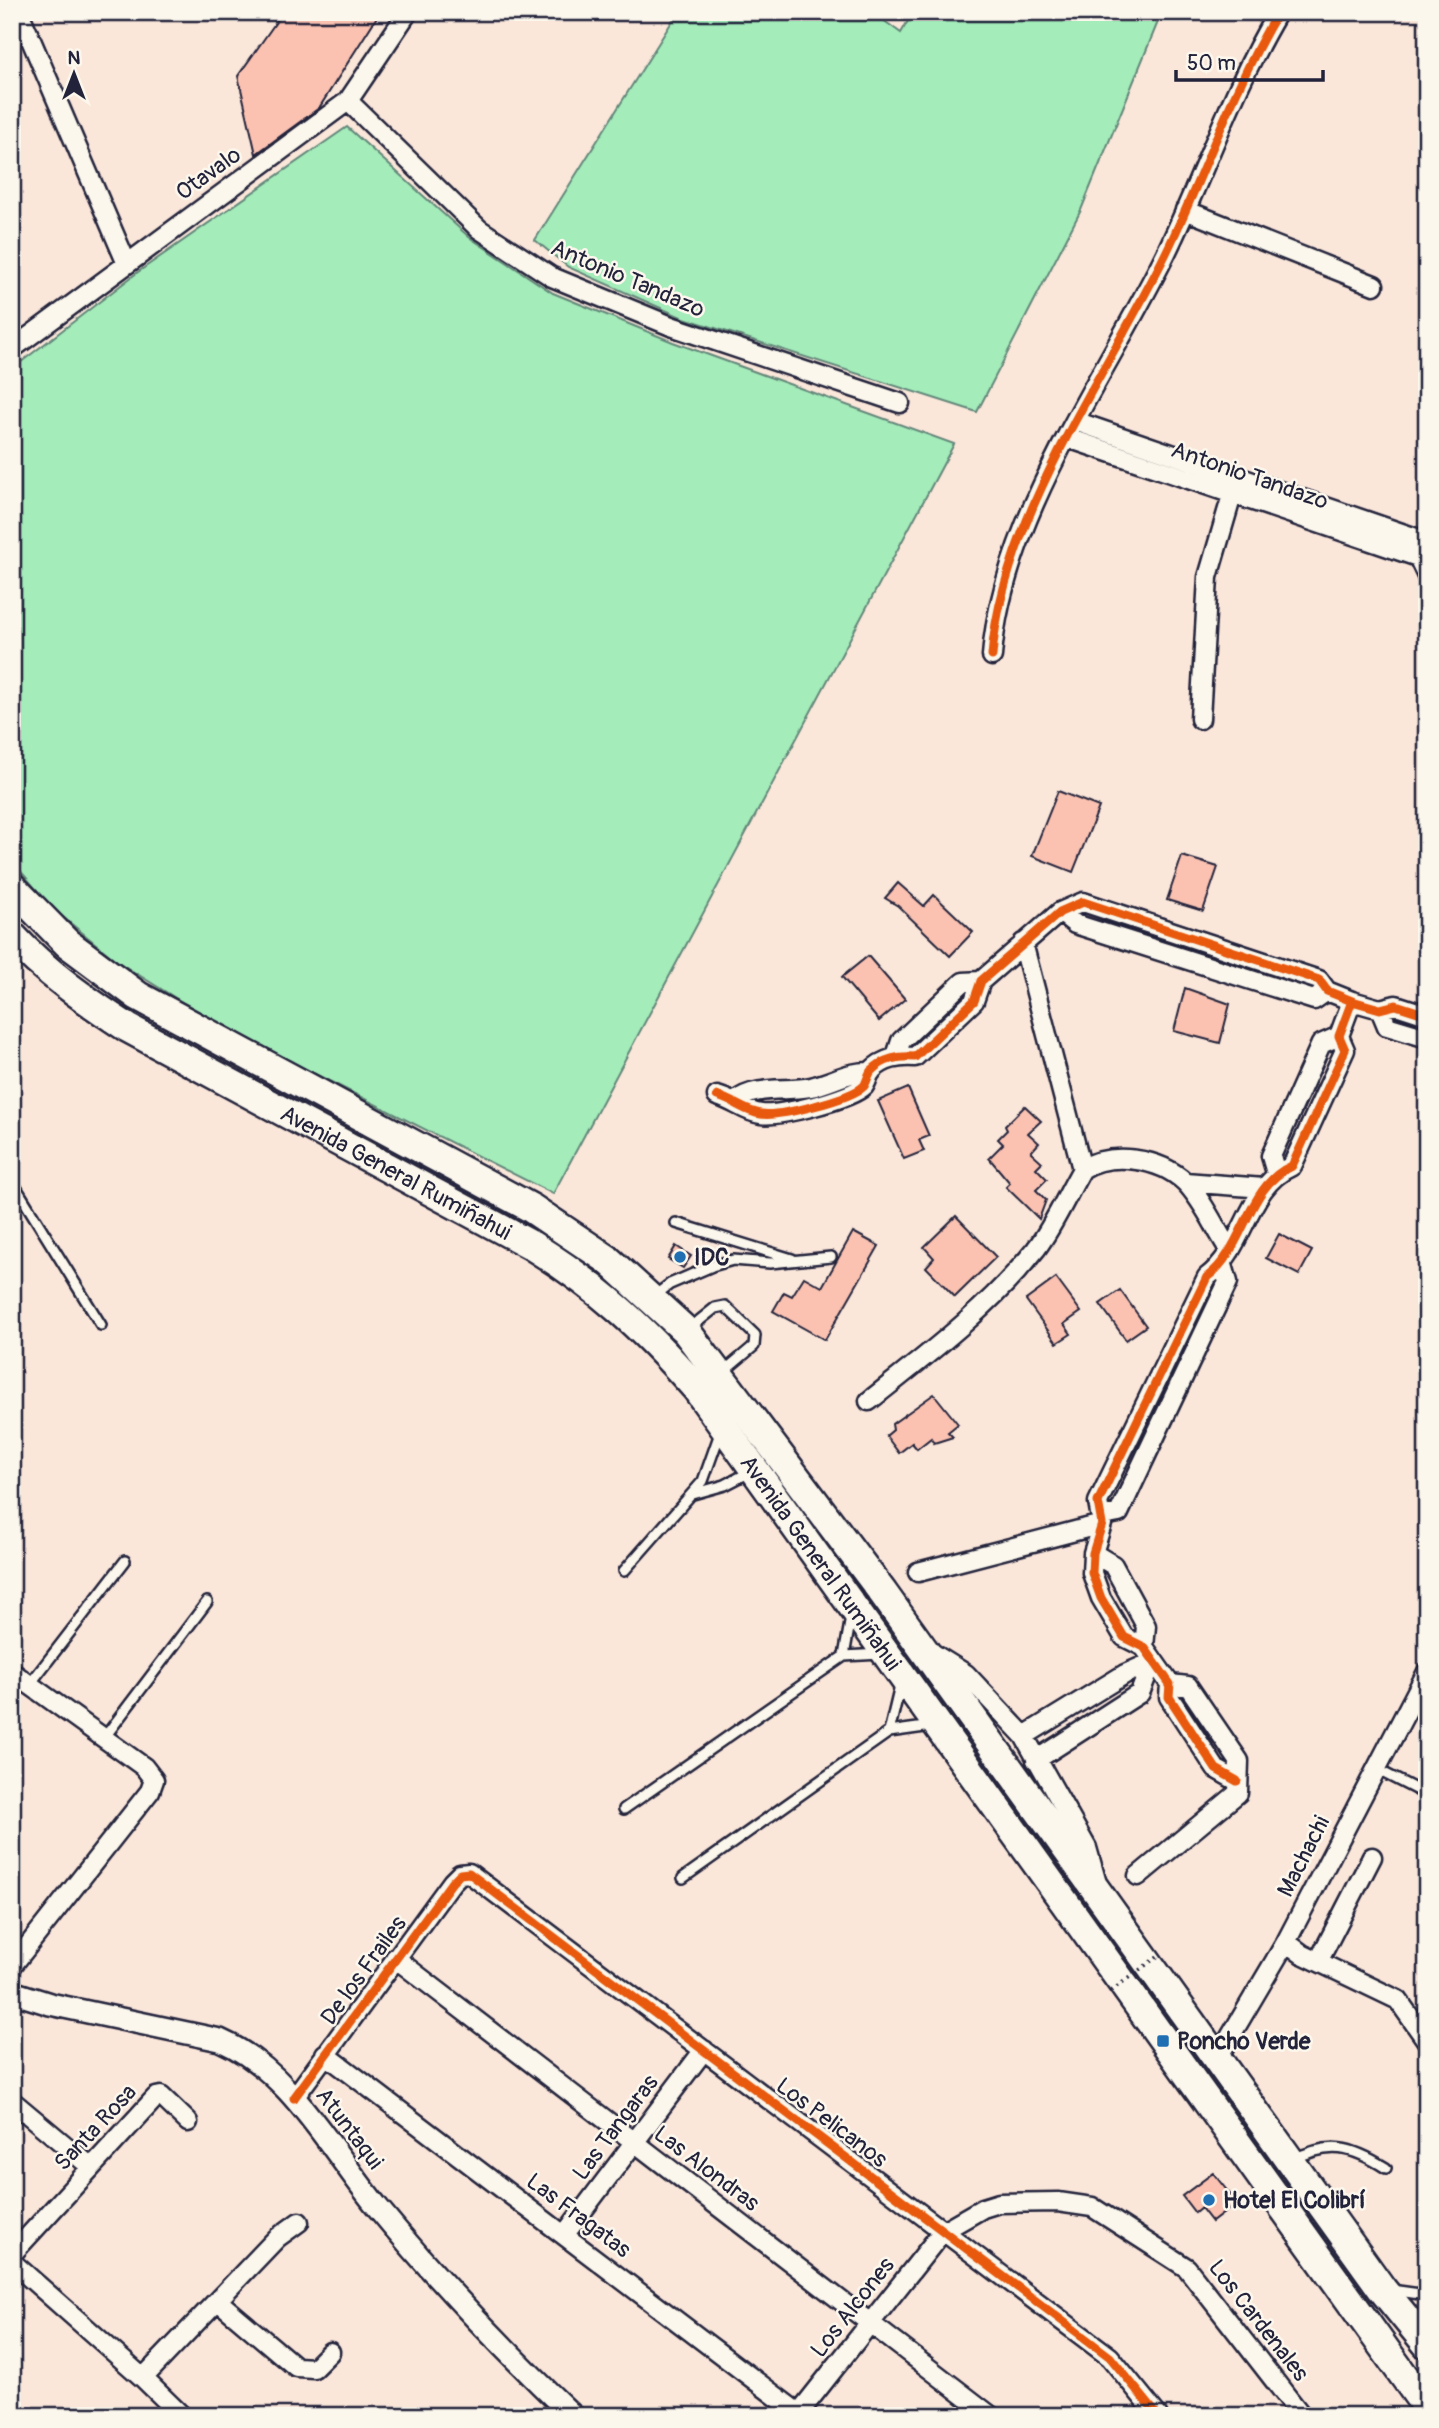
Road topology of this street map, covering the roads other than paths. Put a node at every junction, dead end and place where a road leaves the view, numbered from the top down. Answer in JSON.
{"nodes":[{"id":1,"x":19,"y":12,"type":"edge"},
{"id":2,"x":408,"y":12,"type":"edge"},
{"id":3,"x":1278,"y":12,"type":"edge"},
{"id":4,"x":348,"y":101,"type":"junction"},
{"id":5,"x":1185,"y":210,"type":"junction"},
{"id":6,"x":127,"y":264,"type":"junction"},
{"id":7,"x":1374,"y":285,"type":"dead end"},
{"id":8,"x":12,"y":349,"type":"edge"},
{"id":9,"x":900,"y":403,"type":"dead end"},
{"id":10,"x":1075,"y":421,"type":"junction"},
{"id":11,"x":1068,"y":438,"type":"junction"},
{"id":12,"x":1235,"y":487,"type":"junction"},
{"id":13,"x":1422,"y":544,"type":"edge"},
{"id":14,"x":1427,"y":576,"type":"edge"},
{"id":15,"x":992,"y":656,"type":"dead end"},
{"id":16,"x":1200,"y":719,"type":"dead end"},
{"id":17,"x":12,"y":887,"type":"edge"},
{"id":18,"x":12,"y":936,"type":"edge"},
{"id":19,"x":1023,"y":943,"type":"junction"},
{"id":20,"x":1352,"y":1001,"type":"junction"},
{"id":21,"x":1381,"y":1009,"type":"junction"},
{"id":22,"x":1427,"y":1015,"type":"edge"},
{"id":23,"x":1427,"y":1038,"type":"edge"},
{"id":24,"x":717,"y":1096,"type":"dead end"},
{"id":25,"x":1082,"y":1170,"type":"junction"},
{"id":26,"x":12,"y":1181,"type":"edge"},
{"id":27,"x":1185,"y":1182,"type":"junction"},
{"id":28,"x":1264,"y":1188,"type":"junction"},
{"id":29,"x":676,"y":1223,"type":"dead end"},
{"id":30,"x":831,"y":1258,"type":"dead end"},
{"id":31,"x":1227,"y":1258,"type":"junction"},
{"id":32,"x":798,"y":1261,"type":"junction"},
{"id":33,"x":652,"y":1298,"type":"junction"},
{"id":34,"x":102,"y":1325,"type":"dead end"},
{"id":35,"x":686,"y":1331,"type":"junction"},
{"id":36,"x":720,"y":1375,"type":"junction"},
{"id":37,"x":869,"y":1401,"type":"dead end"},
{"id":38,"x":723,"y":1425,"type":"junction"},
{"id":39,"x":755,"y":1470,"type":"junction"},
{"id":40,"x":691,"y":1495,"type":"junction"},
{"id":41,"x":1103,"y":1520,"type":"junction"},
{"id":42,"x":1093,"y":1553,"type":"junction"},
{"id":43,"x":125,"y":1561,"type":"dead end"},
{"id":44,"x":624,"y":1571,"type":"dead end"},
{"id":45,"x":918,"y":1572,"type":"dead end"},
{"id":46,"x":207,"y":1602,"type":"dead end"},
{"id":47,"x":853,"y":1606,"type":"junction"},
{"id":48,"x":923,"y":1649,"type":"junction"},
{"id":49,"x":886,"y":1653,"type":"junction"},
{"id":50,"x":1148,"y":1654,"type":"junction"},
{"id":51,"x":844,"y":1656,"type":"junction"},
{"id":52,"x":12,"y":1672,"type":"edge"},
{"id":53,"x":1427,"y":1672,"type":"edge"},
{"id":54,"x":902,"y":1676,"type":"junction"},
{"id":55,"x":30,"y":1684,"type":"junction"},
{"id":56,"x":937,"y":1726,"type":"junction"},
{"id":57,"x":889,"y":1732,"type":"junction"},
{"id":58,"x":1024,"y":1736,"type":"junction"},
{"id":59,"x":104,"y":1738,"type":"junction"},
{"id":60,"x":1036,"y":1760,"type":"junction"},
{"id":61,"x":1376,"y":1769,"type":"junction"},
{"id":62,"x":1427,"y":1795,"type":"edge"},
{"id":63,"x":624,"y":1809,"type":"dead end"},
{"id":64,"x":1372,"y":1857,"type":"dead end"},
{"id":65,"x":469,"y":1873,"type":"joint"},
{"id":66,"x":1138,"y":1876,"type":"dead end"},
{"id":67,"x":683,"y":1878,"type":"dead end"},
{"id":68,"x":1097,"y":1891,"type":"junction"},
{"id":69,"x":1286,"y":1942,"type":"junction"},
{"id":70,"x":395,"y":1958,"type":"junction"},
{"id":71,"x":1319,"y":1961,"type":"junction"},
{"id":72,"x":12,"y":1966,"type":"edge"},
{"id":73,"x":12,"y":1992,"type":"edge"},
{"id":74,"x":1425,"y":2032,"type":"edge"},
{"id":75,"x":704,"y":2050,"type":"junction"},
{"id":76,"x":325,"y":2054,"type":"junction"},
{"id":77,"x":1217,"y":2059,"type":"junction"},
{"id":78,"x":294,"y":2098,"type":"junction"},
{"id":79,"x":12,"y":2101,"type":"edge"},
{"id":80,"x":188,"y":2122,"type":"dead end"},
{"id":81,"x":633,"y":2142,"type":"junction"},
{"id":82,"x":1291,"y":2161,"type":"junction"},
{"id":83,"x":91,"y":2166,"type":"junction"},
{"id":84,"x":1386,"y":2168,"type":"dead end"},
{"id":85,"x":299,"y":2222,"type":"dead end"},
{"id":86,"x":943,"y":2231,"type":"junction"},
{"id":87,"x":565,"y":2234,"type":"junction"},
{"id":88,"x":12,"y":2254,"type":"edge"},
{"id":89,"x":12,"y":2262,"type":"edge"},
{"id":90,"x":1382,"y":2288,"type":"junction"},
{"id":91,"x":1427,"y":2295,"type":"edge"},
{"id":92,"x":218,"y":2301,"type":"junction"},
{"id":93,"x":871,"y":2322,"type":"junction"},
{"id":94,"x":1427,"y":2344,"type":"edge"},
{"id":95,"x":330,"y":2352,"type":"dead end"},
{"id":96,"x":142,"y":2378,"type":"junction"},
{"id":97,"x":1427,"y":2408,"type":"edge"},
{"id":98,"x":801,"y":2415,"type":"edge"},
{"id":99,"x":182,"y":2416,"type":"edge"},
{"id":100,"x":573,"y":2416,"type":"edge"},
{"id":101,"x":991,"y":2416,"type":"edge"},
{"id":102,"x":1158,"y":2416,"type":"edge"},
{"id":103,"x":1302,"y":2416,"type":"edge"}],
"edges":[{"from":1,"to":6,"type":"street"},
{"from":2,"to":4,"type":"street","name":"Otavalo"},
{"from":3,"to":5,"type":"street"},
{"from":4,"to":6,"type":"street","name":"Otavalo"},
{"from":4,"to":9,"type":"street","name":"Antonio Tandazo"},
{"from":5,"to":7,"type":"street"},
{"from":5,"to":10,"type":"street"},
{"from":6,"to":8,"type":"street","name":"Otavalo"},
{"from":10,"to":11,"type":"street"},
{"from":10,"to":12,"type":"street","name":"Antonio Tandazo"},
{"from":11,"to":12,"type":"street","name":"Antonio Tandazo"},
{"from":11,"to":15,"type":"street"},
{"from":12,"to":13,"type":"street","name":"Antonio Tandazo"},
{"from":12,"to":16,"type":"street"},
{"from":13,"to":14,"type":"street","name":"Antonio Tandazo"},
{"from":17,"to":33,"type":"highway","name":"Avenida General Rumiñahui"},
{"from":18,"to":38,"type":"highway","name":"Avenida General Rumiñahui"},
{"from":19,"to":20,"type":"street"},
{"from":19,"to":24,"type":"street"},
{"from":19,"to":25,"type":"street"},
{"from":20,"to":21,"type":"street"},
{"from":20,"to":28,"type":"street"},
{"from":21,"to":22,"type":"street"},
{"from":21,"to":23,"type":"street"},
{"from":25,"to":27,"type":"street"},
{"from":25,"to":37,"type":"street"},
{"from":26,"to":34,"type":"lane"},
{"from":27,"to":28,"type":"street"},
{"from":27,"to":31,"type":"street"},
{"from":28,"to":31,"type":"street"},
{"from":29,"to":32,"type":"lane"},
{"from":30,"to":32,"type":"lane"},
{"from":31,"to":41,"type":"street"},
{"from":32,"to":33,"type":"lane"},
{"from":33,"to":35,"type":"highway","name":"Avenida General Rumiñahui"},
{"from":35,"to":36,"type":"highway","name":"Avenida General Rumiñahui"},
{"from":35,"to":36,"type":"lane"},
{"from":36,"to":48,"type":"highway","name":"Avenida General Rumiñahui"},
{"from":38,"to":39,"type":"highway","name":"Avenida General Rumiñahui"},
{"from":38,"to":40,"type":"lane"},
{"from":39,"to":40,"type":"lane"},
{"from":39,"to":47,"type":"highway","name":"Avenida General Rumiñahui"},
{"from":40,"to":44,"type":"lane"},
{"from":41,"to":42,"type":"street"},
{"from":41,"to":45,"type":"street"},
{"from":42,"to":50,"type":"street"},
{"from":42,"to":50,"type":"street"},
{"from":43,"to":55,"type":"lane"},
{"from":46,"to":59,"type":"lane"},
{"from":47,"to":49,"type":"highway","name":"Avenida General Rumiñahui"},
{"from":47,"to":51,"type":"lane"},
{"from":48,"to":58,"type":"street"},
{"from":48,"to":68,"type":"highway","name":"Avenida General Rumiñahui"},
{"from":49,"to":51,"type":"lane"},
{"from":49,"to":54,"type":"highway","name":"Avenida General Rumiñahui"},
{"from":50,"to":58,"type":"street"},
{"from":50,"to":60,"type":"street"},
{"from":50,"to":66,"type":"street"},
{"from":51,"to":63,"type":"lane"},
{"from":52,"to":55,"type":"street"},
{"from":53,"to":61,"type":"street","name":"Machachi"},
{"from":54,"to":56,"type":"highway","name":"Avenida General Rumiñahui"},
{"from":54,"to":57,"type":"lane"},
{"from":55,"to":59,"type":"street"},
{"from":56,"to":57,"type":"lane"},
{"from":56,"to":97,"type":"highway","name":"Avenida General Rumiñahui"},
{"from":57,"to":67,"type":"lane"},
{"from":58,"to":60,"type":"street"},
{"from":59,"to":72,"type":"street"},
{"from":60,"to":68,"type":"street"},
{"from":61,"to":62,"type":"lane"},
{"from":61,"to":69,"type":"street","name":"Machachi"},
{"from":64,"to":71,"type":"street"},
{"from":65,"to":70,"type":"street","name":"De los Frailes"},
{"from":65,"to":75,"type":"street","name":"Los Pelicanos"},
{"from":68,"to":77,"type":"highway","name":"Avenida General Rumiñahui"},
{"from":69,"to":71,"type":"street"},
{"from":69,"to":77,"type":"street","name":"Machachi"},
{"from":70,"to":76,"type":"street","name":"De los Frailes"},
{"from":70,"to":81,"type":"street","name":"Las Alondras"},
{"from":71,"to":74,"type":"street"},
{"from":73,"to":78,"type":"street","name":"Atuntaqui"},
{"from":75,"to":81,"type":"street","name":"Las Tangaras"},
{"from":75,"to":86,"type":"street","name":"Los Pelicanos"},
{"from":76,"to":78,"type":"street","name":"De los Frailes"},
{"from":76,"to":87,"type":"street","name":"Las Fragatas"},
{"from":77,"to":82,"type":"highway","name":"Avenida General Rumiñahui"},
{"from":78,"to":100,"type":"street","name":"Atuntaqui"},
{"from":79,"to":83,"type":"street"},
{"from":80,"to":83,"type":"street","name":"Santa Rosa"},
{"from":81,"to":87,"type":"street","name":"Las Tangaras"},
{"from":81,"to":93,"type":"street","name":"Las Alondras"},
{"from":82,"to":84,"type":"lane"},
{"from":82,"to":90,"type":"highway","name":"Avenida General Rumiñahui"},
{"from":83,"to":88,"type":"street","name":"Santa Rosa"},
{"from":85,"to":92,"type":"street"},
{"from":86,"to":93,"type":"street","name":"Los Alcones"},
{"from":86,"to":102,"type":"street","name":"Los Pelicanos"},
{"from":86,"to":103,"type":"street","name":"Los Cardenales"},
{"from":87,"to":98,"type":"street","name":"Las Fragatas"},
{"from":89,"to":96,"type":"street"},
{"from":90,"to":91,"type":"lane"},
{"from":90,"to":94,"type":"highway","name":"Avenida General Rumiñahui"},
{"from":92,"to":95,"type":"street"},
{"from":92,"to":96,"type":"street"},
{"from":93,"to":98,"type":"street","name":"Los Alcones"},
{"from":93,"to":101,"type":"street","name":"Las Alondras"},
{"from":96,"to":99,"type":"street"}]}
